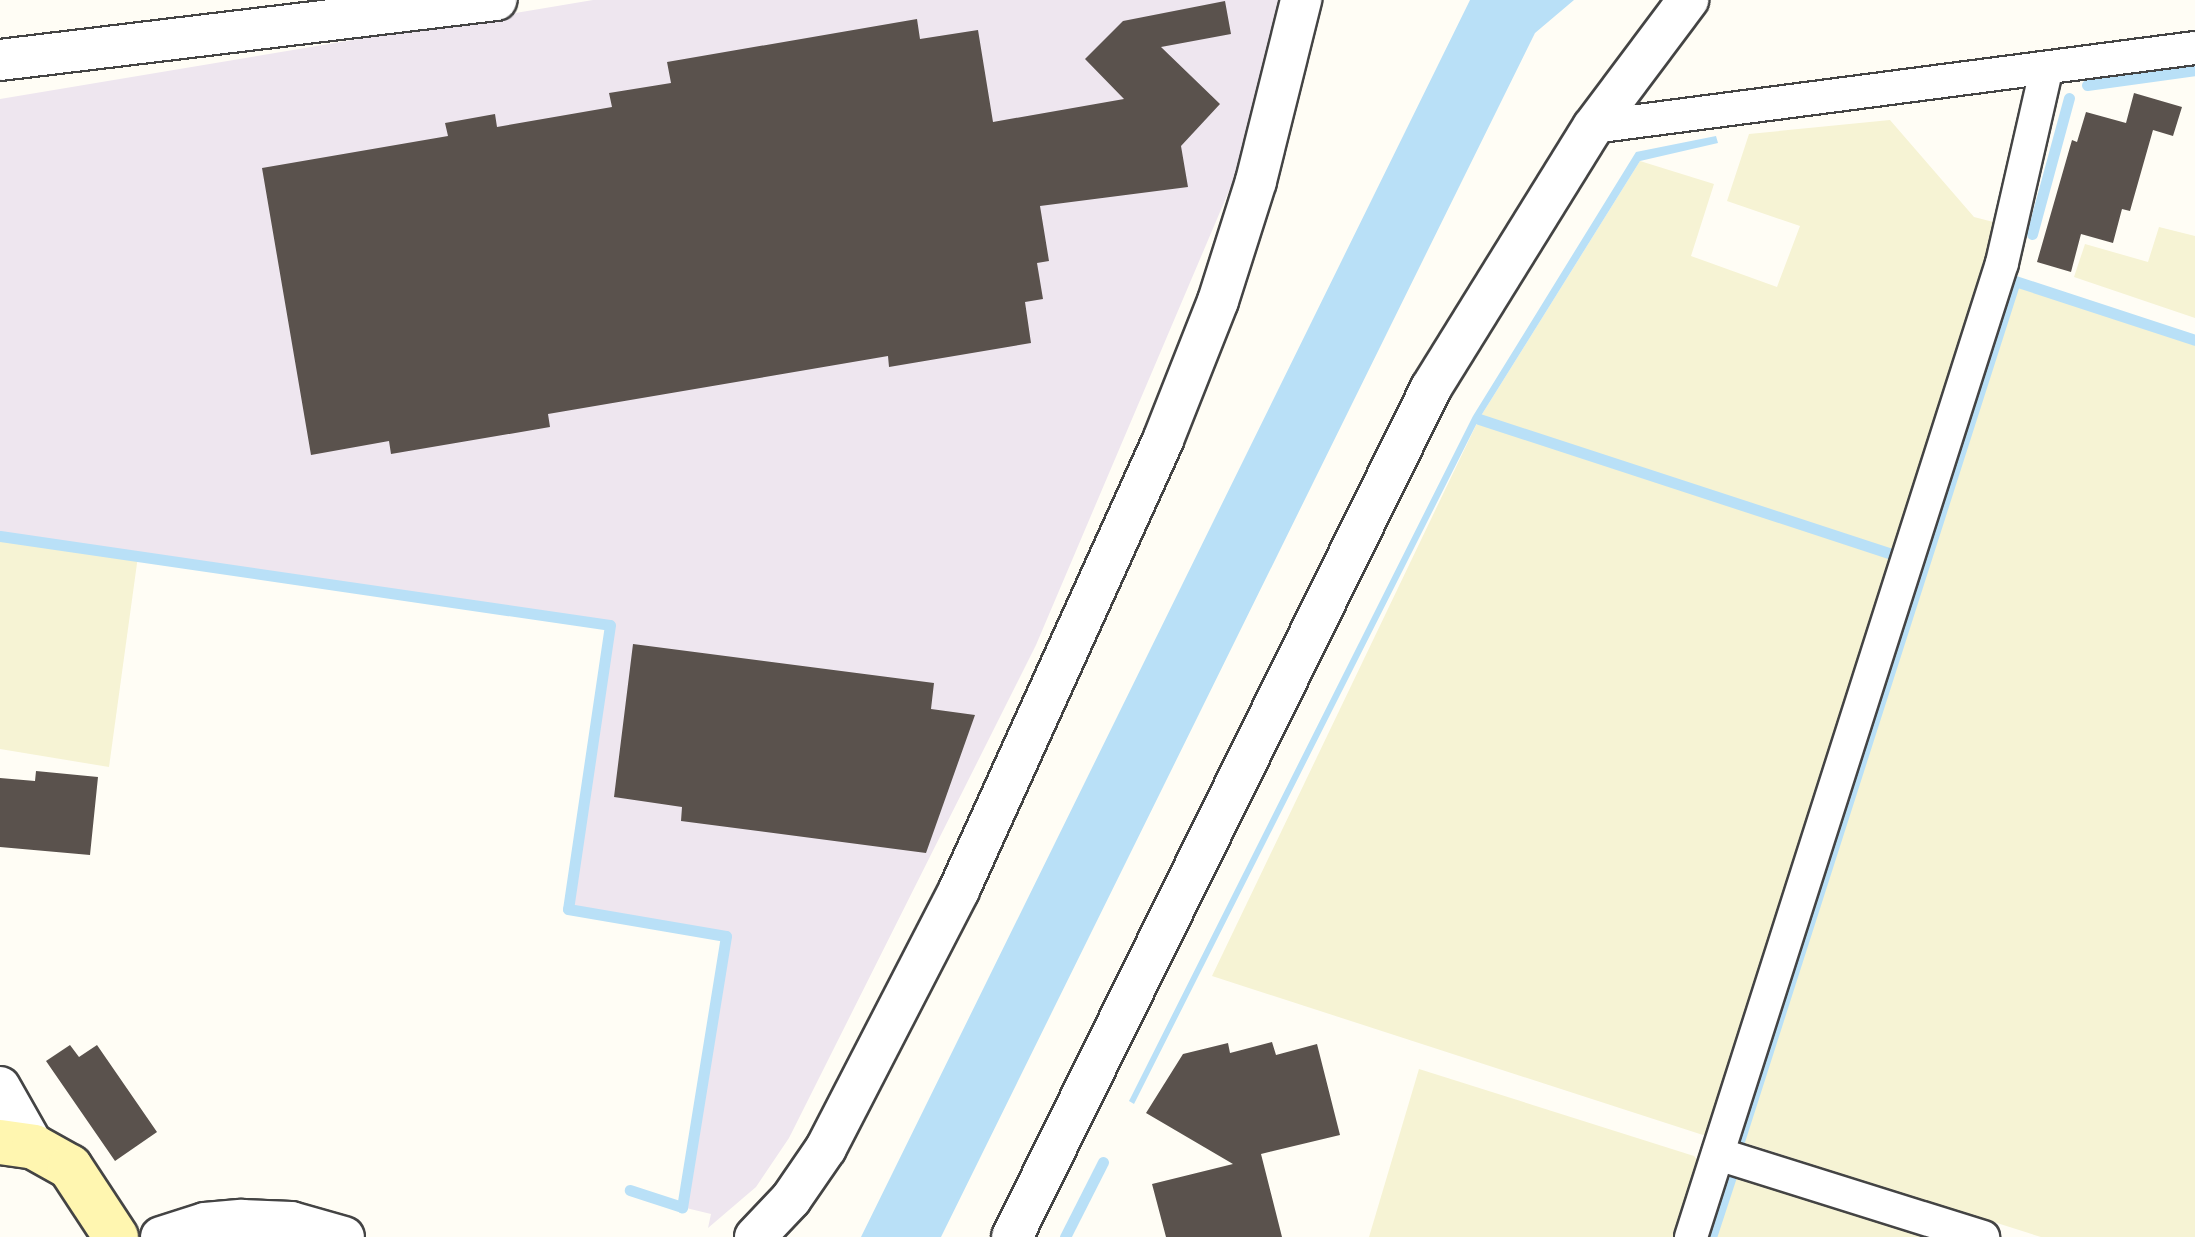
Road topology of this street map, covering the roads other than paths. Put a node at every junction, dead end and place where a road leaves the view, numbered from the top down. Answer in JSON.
{"nodes":[{"id":1,"x":496,"y":0,"type":"edge"},
{"id":2,"x":1301,"y":0,"type":"edge"},
{"id":3,"x":1688,"y":0,"type":"edge"},
{"id":4,"x":2195,"y":48,"type":"edge"},
{"id":5,"x":0,"y":60,"type":"edge"},
{"id":6,"x":2046,"y":71,"type":"junction"},
{"id":7,"x":1593,"y":127,"type":"junction"},
{"id":8,"x":0,"y":1087,"type":"edge"},
{"id":9,"x":17,"y":1144,"type":"edge"},
{"id":10,"x":1718,"y":1154,"type":"junction"},
{"id":11,"x":116,"y":1237,"type":"edge"},
{"id":12,"x":161,"y":1237,"type":"edge"},
{"id":13,"x":344,"y":1237,"type":"edge"},
{"id":14,"x":755,"y":1237,"type":"edge"},
{"id":15,"x":1012,"y":1237,"type":"edge"},
{"id":16,"x":1691,"y":1237,"type":"edge"},
{"id":17,"x":1983,"y":1237,"type":"edge"}],
"edges":[{"from":1,"to":5,"type":"street"},
{"from":2,"to":14,"type":"street"},
{"from":3,"to":7,"type":"street"},
{"from":4,"to":6,"type":"street"},
{"from":6,"to":7,"type":"street"},
{"from":6,"to":10,"type":"street"},
{"from":7,"to":15,"type":"street"},
{"from":8,"to":9,"type":"street"},
{"from":9,"to":11,"type":"main road"},
{"from":10,"to":16,"type":"street"},
{"from":10,"to":17,"type":"street"},
{"from":12,"to":13,"type":"street"}]}
